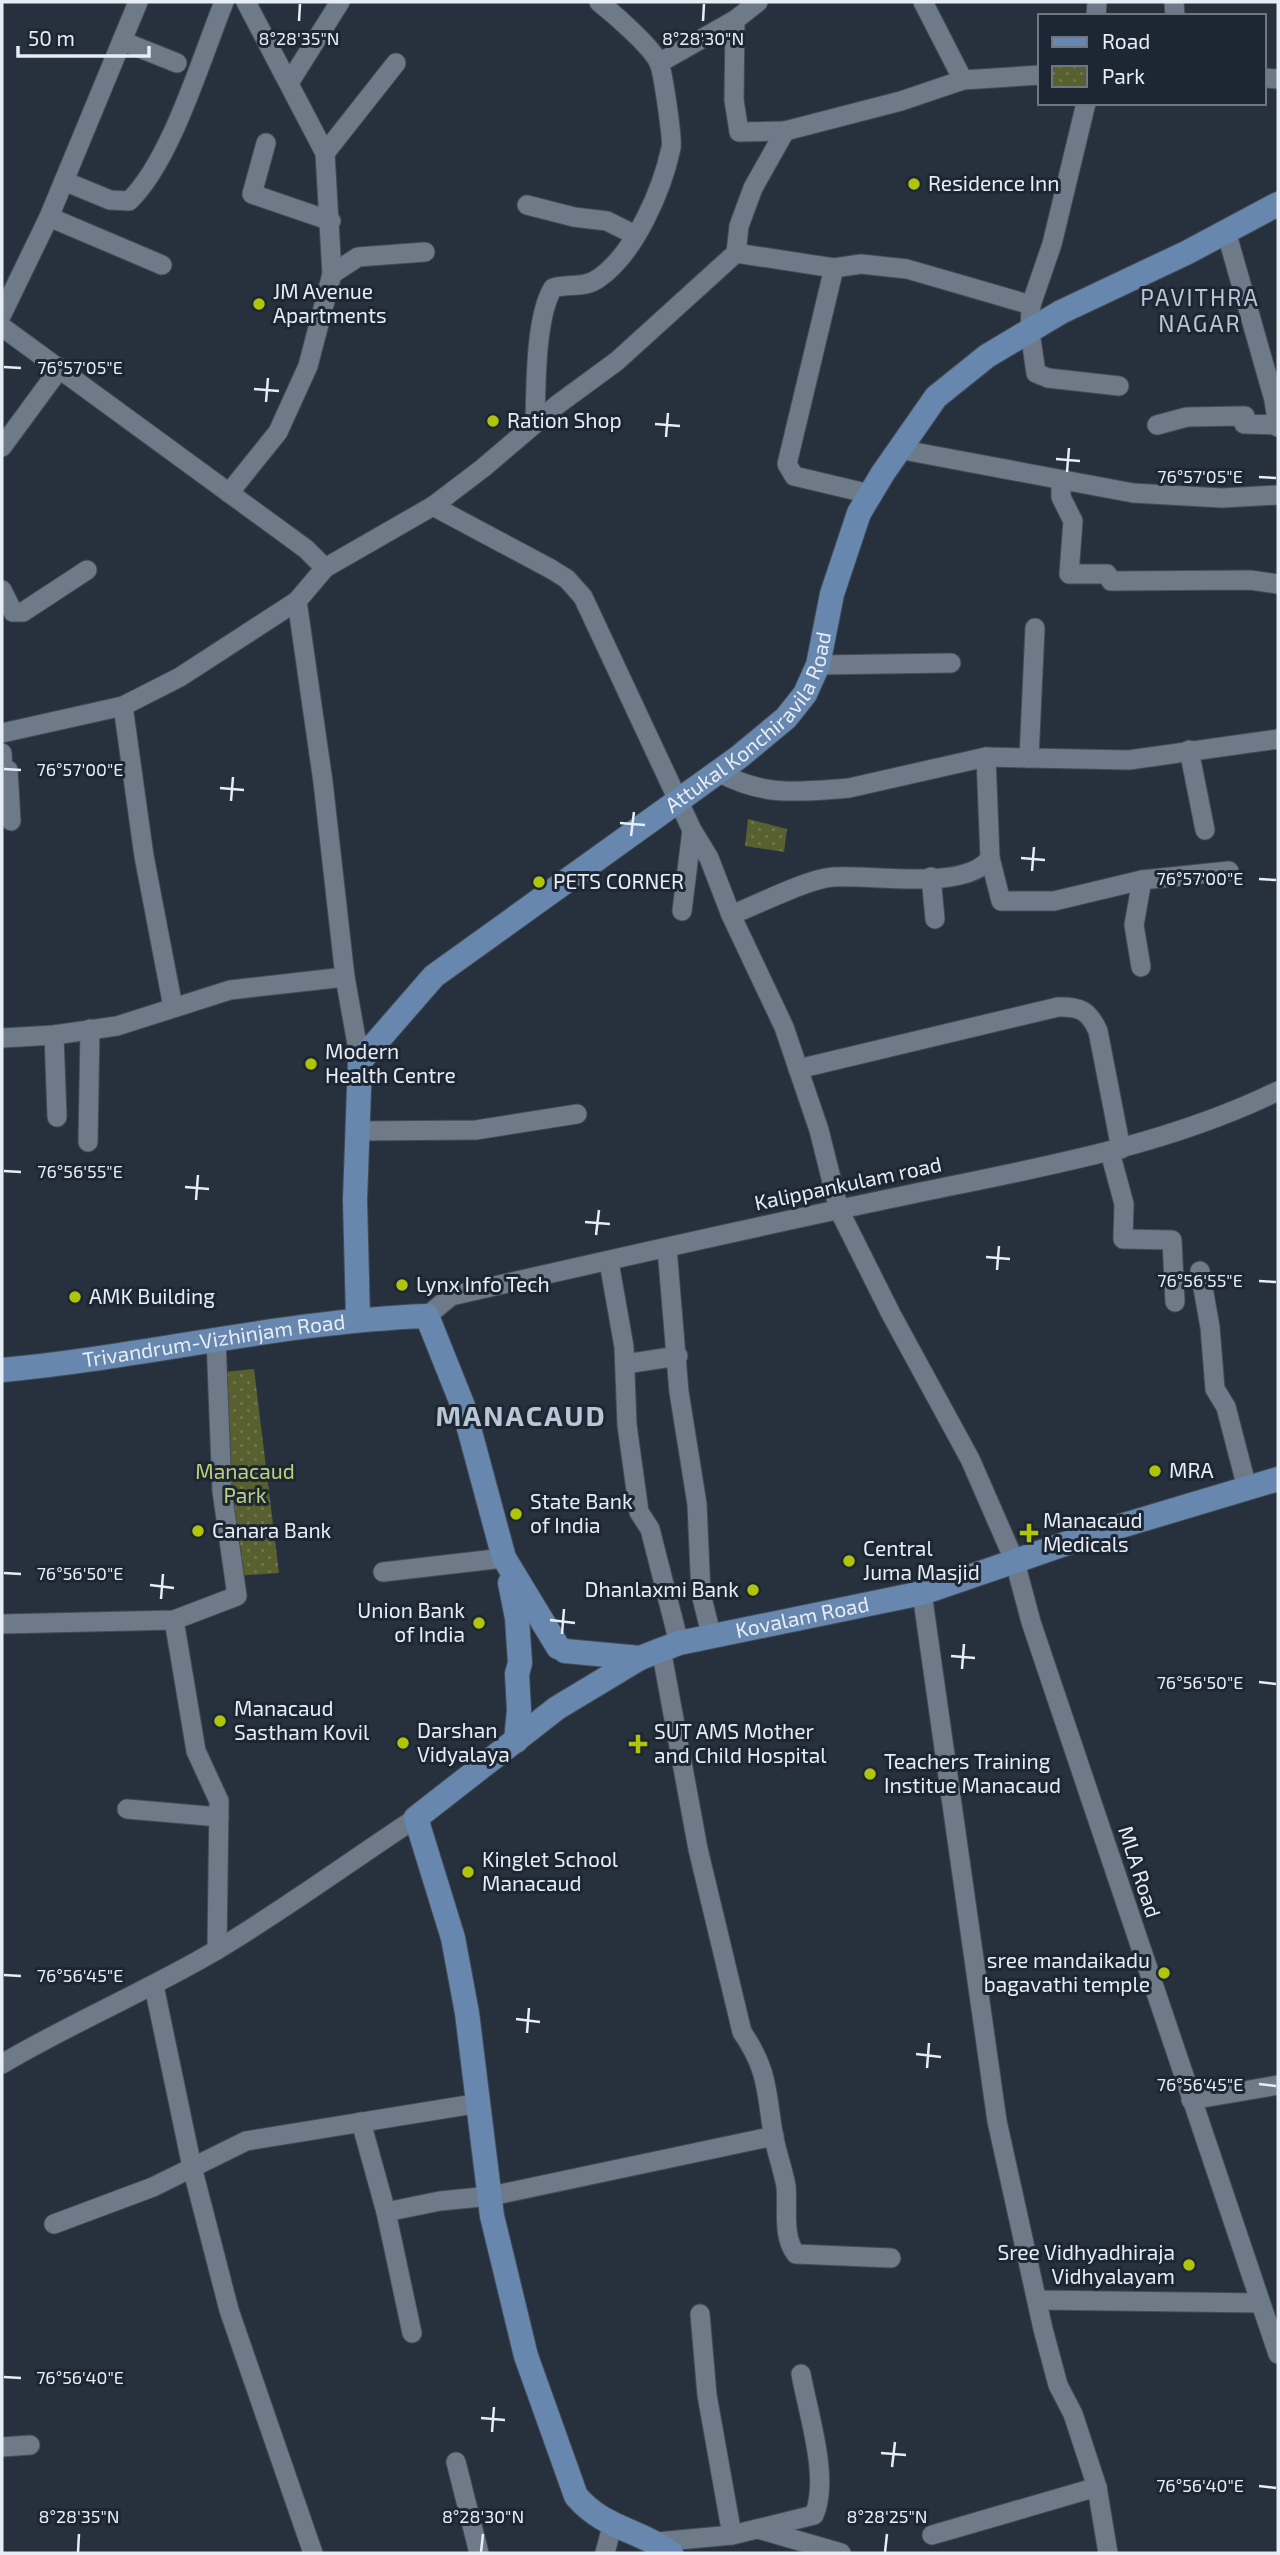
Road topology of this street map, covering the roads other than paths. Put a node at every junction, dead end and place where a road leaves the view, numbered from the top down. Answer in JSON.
{"nodes":[{"id":1,"x":138,"y":2,"type":"edge"},
{"id":2,"x":224,"y":2,"type":"edge"},
{"id":3,"x":246,"y":2,"type":"edge"},
{"id":4,"x":340,"y":2,"type":"edge"},
{"id":5,"x":599,"y":2,"type":"edge"},
{"id":6,"x":758,"y":2,"type":"edge"},
{"id":7,"x":923,"y":2,"type":"edge"},
{"id":8,"x":735,"y":20,"type":"junction"},
{"id":9,"x":122,"y":41,"type":"junction"},
{"id":10,"x":177,"y":63,"type":"dead end"},
{"id":11,"x":396,"y":63,"type":"dead end"},
{"id":12,"x":659,"y":63,"type":"junction"},
{"id":13,"x":1038,"y":75,"type":"edge"},
{"id":14,"x":963,"y":80,"type":"junction"},
{"id":15,"x":289,"y":83,"type":"junction"},
{"id":16,"x":1086,"y":105,"type":"edge"},
{"id":17,"x":785,"y":131,"type":"junction"},
{"id":18,"x":266,"y":143,"type":"dead end"},
{"id":19,"x":326,"y":153,"type":"junction"},
{"id":20,"x":64,"y":181,"type":"junction"},
{"id":21,"x":1278,"y":204,"type":"edge"},
{"id":22,"x":527,"y":205,"type":"dead end"},
{"id":23,"x":49,"y":217,"type":"junction"},
{"id":24,"x":331,"y":221,"type":"junction"},
{"id":25,"x":1226,"y":231,"type":"junction"},
{"id":26,"x":635,"y":235,"type":"junction"},
{"id":27,"x":425,"y":252,"type":"dead end"},
{"id":28,"x":736,"y":253,"type":"junction"},
{"id":29,"x":162,"y":265,"type":"dead end"},
{"id":30,"x":834,"y":268,"type":"junction"},
{"id":31,"x":332,"y":274,"type":"junction"},
{"id":32,"x":1031,"y":305,"type":"junction"},
{"id":33,"x":2,"y":314,"type":"edge"},
{"id":34,"x":1030,"y":332,"type":"junction"},
{"id":35,"x":4,"y":334,"type":"edge"},
{"id":36,"x":60,"y":368,"type":"junction"},
{"id":37,"x":1119,"y":386,"type":"dead end"},
{"id":38,"x":535,"y":423,"type":"junction"},
{"id":39,"x":1157,"y":425,"type":"dead end"},
{"id":40,"x":1278,"y":426,"type":"edge"},
{"id":41,"x":2,"y":447,"type":"edge"},
{"id":42,"x":898,"y":449,"type":"junction"},
{"id":43,"x":1061,"y":480,"type":"junction"},
{"id":44,"x":229,"y":493,"type":"junction"},
{"id":45,"x":870,"y":494,"type":"junction"},
{"id":46,"x":1278,"y":495,"type":"edge"},
{"id":47,"x":433,"y":506,"type":"junction"},
{"id":48,"x":326,"y":568,"type":"junction"},
{"id":49,"x":87,"y":570,"type":"dead end"},
{"id":50,"x":1278,"y":584,"type":"edge"},
{"id":51,"x":2,"y":590,"type":"edge"},
{"id":52,"x":297,"y":601,"type":"junction"},
{"id":53,"x":1035,"y":628,"type":"dead end"},
{"id":54,"x":951,"y":663,"type":"dead end"},
{"id":55,"x":818,"y":665,"type":"junction"},
{"id":56,"x":123,"y":706,"type":"junction"},
{"id":57,"x":2,"y":733,"type":"edge"},
{"id":58,"x":1278,"y":739,"type":"edge"},
{"id":59,"x":1189,"y":750,"type":"junction"},
{"id":60,"x":2,"y":753,"type":"edge"},
{"id":61,"x":986,"y":757,"type":"junction"},
{"id":62,"x":1029,"y":758,"type":"junction"},
{"id":63,"x":718,"y":772,"type":"junction"},
{"id":64,"x":680,"y":800,"type":"junction"},
{"id":65,"x":11,"y":821,"type":"dead end"},
{"id":66,"x":1205,"y":830,"type":"dead end"},
{"id":67,"x":692,"y":831,"type":"junction"},
{"id":68,"x":990,"y":858,"type":"junction"},
{"id":69,"x":1229,"y":871,"type":"dead end"},
{"id":70,"x":931,"y":877,"type":"junction"},
{"id":71,"x":1142,"y":880,"type":"junction"},
{"id":72,"x":682,"y":911,"type":"dead end"},
{"id":73,"x":732,"y":915,"type":"junction"},
{"id":74,"x":935,"y":919,"type":"dead end"},
{"id":75,"x":1141,"y":967,"type":"dead end"},
{"id":76,"x":345,"y":977,"type":"junction"},
{"id":77,"x":173,"y":1007,"type":"junction"},
{"id":78,"x":90,"y":1029,"type":"junction"},
{"id":79,"x":54,"y":1035,"type":"junction"},
{"id":80,"x":2,"y":1038,"type":"edge"},
{"id":81,"x":360,"y":1061,"type":"junction"},
{"id":82,"x":798,"y":1069,"type":"junction"},
{"id":83,"x":1278,"y":1091,"type":"edge"},
{"id":84,"x":577,"y":1114,"type":"dead end"},
{"id":85,"x":57,"y":1117,"type":"dead end"},
{"id":86,"x":357,"y":1131,"type":"junction"},
{"id":87,"x":88,"y":1142,"type":"dead end"},
{"id":88,"x":1116,"y":1150,"type":"junction"},
{"id":89,"x":839,"y":1210,"type":"junction"},
{"id":90,"x":667,"y":1248,"type":"junction"},
{"id":91,"x":609,"y":1262,"type":"junction"},
{"id":92,"x":1200,"y":1271,"type":"dead end"},
{"id":93,"x":1175,"y":1302,"type":"dead end"},
{"id":94,"x":427,"y":1316,"type":"junction"},
{"id":95,"x":358,"y":1318,"type":"junction"},
{"id":96,"x":216,"y":1339,"type":"junction"},
{"id":97,"x":678,"y":1356,"type":"junction"},
{"id":98,"x":625,"y":1364,"type":"junction"},
{"id":99,"x":2,"y":1370,"type":"edge"},
{"id":100,"x":1278,"y":1479,"type":"edge"},
{"id":101,"x":1247,"y":1488,"type":"junction"},
{"id":102,"x":504,"y":1558,"type":"junction"},
{"id":103,"x":1015,"y":1562,"type":"junction"},
{"id":104,"x":383,"y":1572,"type":"dead end"},
{"id":105,"x":922,"y":1594,"type":"junction"},
{"id":106,"x":174,"y":1620,"type":"junction"},
{"id":107,"x":2,"y":1624,"type":"edge"},
{"id":108,"x":712,"y":1638,"type":"junction"},
{"id":109,"x":561,"y":1649,"type":"junction"},
{"id":110,"x":660,"y":1650,"type":"junction"},
{"id":111,"x":519,"y":1674,"type":"junction"},
{"id":112,"x":564,"y":1704,"type":"junction"},
{"id":113,"x":516,"y":1741,"type":"junction"},
{"id":114,"x":127,"y":1809,"type":"dead end"},
{"id":115,"x":219,"y":1817,"type":"junction"},
{"id":116,"x":416,"y":1818,"type":"junction"},
{"id":117,"x":217,"y":1950,"type":"junction"},
{"id":118,"x":154,"y":1986,"type":"junction"},
{"id":119,"x":2,"y":2064,"type":"edge"},
{"id":120,"x":1278,"y":2085,"type":"edge"},
{"id":121,"x":1191,"y":2100,"type":"junction"},
{"id":122,"x":480,"y":2103,"type":"junction"},
{"id":123,"x":361,"y":2122,"type":"junction"},
{"id":124,"x":774,"y":2136,"type":"junction"},
{"id":125,"x":192,"y":2167,"type":"junction"},
{"id":126,"x":491,"y":2196,"type":"junction"},
{"id":127,"x":386,"y":2212,"type":"junction"},
{"id":128,"x":54,"y":2224,"type":"dead end"},
{"id":129,"x":891,"y":2258,"type":"dead end"},
{"id":130,"x":1037,"y":2300,"type":"junction"},
{"id":131,"x":1268,"y":2313,"type":"edge"},
{"id":132,"x":700,"y":2314,"type":"dead end"},
{"id":133,"x":412,"y":2333,"type":"dead end"},
{"id":134,"x":1278,"y":2354,"type":"edge"},
{"id":135,"x":801,"y":2374,"type":"dead end"},
{"id":136,"x":30,"y":2445,"type":"dead end"},
{"id":137,"x":2,"y":2447,"type":"edge"},
{"id":138,"x":456,"y":2462,"type":"dead end"},
{"id":139,"x":1097,"y":2487,"type":"junction"},
{"id":140,"x":612,"y":2526,"type":"junction"},
{"id":141,"x":758,"y":2529,"type":"junction"},
{"id":142,"x":732,"y":2535,"type":"junction"},
{"id":143,"x":932,"y":2535,"type":"dead end"},
{"id":144,"x":664,"y":2548,"type":"edge"},
{"id":145,"x":313,"y":2553,"type":"edge"},
{"id":146,"x":479,"y":2553,"type":"edge"},
{"id":147,"x":605,"y":2553,"type":"edge"},
{"id":148,"x":841,"y":2553,"type":"edge"},
{"id":149,"x":1108,"y":2553,"type":"edge"}],
"edges":[{"from":1,"to":9,"type":"street"},
{"from":2,"to":20,"type":"street"},
{"from":3,"to":15,"type":"street"},
{"from":4,"to":15,"type":"street"},
{"from":5,"to":12,"type":"street"},
{"from":6,"to":8,"type":"street"},
{"from":7,"to":14,"type":"street"},
{"from":8,"to":12,"type":"street"},
{"from":8,"to":17,"type":"street"},
{"from":9,"to":10,"type":"street"},
{"from":9,"to":20,"type":"street"},
{"from":11,"to":19,"type":"street"},
{"from":12,"to":26,"type":"street"},
{"from":13,"to":14,"type":"street"},
{"from":14,"to":17,"type":"street"},
{"from":15,"to":19,"type":"street"},
{"from":16,"to":32,"type":"street"},
{"from":17,"to":28,"type":"street"},
{"from":18,"to":24,"type":"street"},
{"from":19,"to":24,"type":"street"},
{"from":20,"to":23,"type":"street"},
{"from":21,"to":25,"type":"main road","name":"Attukal Konchiravila Road"},
{"from":22,"to":26,"type":"street"},
{"from":23,"to":29,"type":"street"},
{"from":23,"to":33,"type":"street"},
{"from":24,"to":31,"type":"street"},
{"from":25,"to":34,"type":"main road","name":"Attukal Konchiravila Road"},
{"from":25,"to":40,"type":"street"},
{"from":26,"to":38,"type":"street"},
{"from":27,"to":31,"type":"street"},
{"from":28,"to":30,"type":"street"},
{"from":28,"to":38,"type":"street"},
{"from":30,"to":32,"type":"street"},
{"from":30,"to":45,"type":"street"},
{"from":31,"to":44,"type":"street"},
{"from":32,"to":34,"type":"street"},
{"from":34,"to":37,"type":"street"},
{"from":34,"to":42,"type":"main road","name":"Attukal Konchiravila Road"},
{"from":35,"to":36,"type":"street"},
{"from":36,"to":41,"type":"street"},
{"from":36,"to":44,"type":"street"},
{"from":38,"to":47,"type":"street"},
{"from":39,"to":40,"type":"street"},
{"from":42,"to":43,"type":"street"},
{"from":42,"to":45,"type":"main road","name":"Attukal Konchiravila Road"},
{"from":43,"to":46,"type":"street"},
{"from":43,"to":50,"type":"street"},
{"from":44,"to":48,"type":"street"},
{"from":45,"to":55,"type":"main road","name":"Attukal Konchiravila Road"},
{"from":47,"to":48,"type":"street"},
{"from":47,"to":64,"type":"street","name":"MLA Road"},
{"from":48,"to":52,"type":"street"},
{"from":49,"to":51,"type":"street"},
{"from":52,"to":56,"type":"street"},
{"from":52,"to":76,"type":"street"},
{"from":53,"to":62,"type":"street"},
{"from":54,"to":55,"type":"street"},
{"from":55,"to":63,"type":"main road","name":"Attukal Konchiravila Road"},
{"from":56,"to":57,"type":"street"},
{"from":56,"to":77,"type":"street"},
{"from":58,"to":59,"type":"street"},
{"from":59,"to":62,"type":"street"},
{"from":59,"to":66,"type":"street"},
{"from":60,"to":65,"type":"street"},
{"from":61,"to":62,"type":"street"},
{"from":61,"to":63,"type":"street"},
{"from":61,"to":68,"type":"street"},
{"from":63,"to":64,"type":"main road","name":"Attukal Konchiravila Road"},
{"from":64,"to":67,"type":"street","name":"MLA Road"},
{"from":64,"to":81,"type":"main road","name":"Attukal Konchiravila Road"},
{"from":67,"to":72,"type":"street"},
{"from":67,"to":73,"type":"street","name":"MLA Road"},
{"from":68,"to":70,"type":"street"},
{"from":68,"to":71,"type":"street"},
{"from":69,"to":71,"type":"street"},
{"from":70,"to":73,"type":"street"},
{"from":70,"to":74,"type":"street"},
{"from":71,"to":75,"type":"street"},
{"from":73,"to":82,"type":"street","name":"MLA Road"},
{"from":76,"to":77,"type":"street"},
{"from":76,"to":81,"type":"street"},
{"from":77,"to":78,"type":"street"},
{"from":78,"to":79,"type":"street"},
{"from":78,"to":87,"type":"street"},
{"from":79,"to":80,"type":"street"},
{"from":79,"to":85,"type":"street"},
{"from":81,"to":86,"type":"main road"},
{"from":82,"to":88,"type":"street"},
{"from":82,"to":89,"type":"street","name":"MLA Road"},
{"from":83,"to":88,"type":"street","name":"Kalippankulam road"},
{"from":84,"to":86,"type":"street"},
{"from":86,"to":95,"type":"main road"},
{"from":88,"to":89,"type":"street","name":"Kalippankulam road"},
{"from":88,"to":93,"type":"street"},
{"from":89,"to":90,"type":"street","name":"Kalippankulam road"},
{"from":89,"to":103,"type":"street","name":"MLA Road"},
{"from":90,"to":91,"type":"street","name":"Kalippankulam road"},
{"from":90,"to":97,"type":"street"},
{"from":91,"to":94,"type":"street","name":"Kalippankulam road"},
{"from":91,"to":98,"type":"street"},
{"from":92,"to":101,"type":"street"},
{"from":94,"to":95,"type":"main road","name":"Trivandrum-Vizhinjam Road"},
{"from":94,"to":102,"type":"main road"},
{"from":95,"to":96,"type":"main road","name":"Trivandrum-Vizhinjam Road"},
{"from":96,"to":99,"type":"main road","name":"Trivandrum-Vizhinjam Road"},
{"from":96,"to":106,"type":"street"},
{"from":97,"to":98,"type":"street"},
{"from":97,"to":108,"type":"street"},
{"from":98,"to":110,"type":"street"},
{"from":100,"to":101,"type":"main road","name":"Kovalam Road"},
{"from":101,"to":103,"type":"main road","name":"Kovalam Road"},
{"from":102,"to":104,"type":"street"},
{"from":102,"to":109,"type":"main road"},
{"from":102,"to":111,"type":"main road"},
{"from":103,"to":105,"type":"main road","name":"Kovalam Road"},
{"from":103,"to":121,"type":"street","name":"MLA Road"},
{"from":105,"to":108,"type":"main road","name":"Kovalam Road"},
{"from":105,"to":130,"type":"street"},
{"from":106,"to":107,"type":"street"},
{"from":106,"to":115,"type":"street"},
{"from":108,"to":110,"type":"main road","name":"Kovalam Road"},
{"from":109,"to":110,"type":"main road","name":"Kovalam Road"},
{"from":109,"to":111,"type":"main road"},
{"from":109,"to":112,"type":"main road"},
{"from":110,"to":112,"type":"main road"},
{"from":110,"to":124,"type":"street"},
{"from":111,"to":112,"type":"main road"},
{"from":111,"to":113,"type":"main road"},
{"from":112,"to":113,"type":"main road"},
{"from":113,"to":116,"type":"main road"},
{"from":114,"to":115,"type":"street"},
{"from":115,"to":117,"type":"street"},
{"from":116,"to":117,"type":"street"},
{"from":116,"to":122,"type":"main road"},
{"from":117,"to":118,"type":"street"},
{"from":118,"to":119,"type":"street"},
{"from":118,"to":125,"type":"street"},
{"from":120,"to":121,"type":"street"},
{"from":121,"to":131,"type":"street","name":"MLA Road"},
{"from":122,"to":123,"type":"street"},
{"from":122,"to":126,"type":"main road"},
{"from":123,"to":125,"type":"street"},
{"from":123,"to":127,"type":"street"},
{"from":124,"to":126,"type":"street"},
{"from":124,"to":129,"type":"street"},
{"from":125,"to":128,"type":"street"},
{"from":125,"to":145,"type":"street"},
{"from":126,"to":127,"type":"street"},
{"from":126,"to":140,"type":"main road"},
{"from":127,"to":133,"type":"street"},
{"from":130,"to":131,"type":"street"},
{"from":130,"to":139,"type":"street"},
{"from":131,"to":134,"type":"street","name":"MLA Road"},
{"from":132,"to":142,"type":"street"},
{"from":135,"to":141,"type":"street"},
{"from":136,"to":137,"type":"street"},
{"from":138,"to":146,"type":"street"},
{"from":139,"to":143,"type":"street"},
{"from":139,"to":149,"type":"street"},
{"from":140,"to":144,"type":"main road"},
{"from":140,"to":147,"type":"street"},
{"from":141,"to":142,"type":"street"},
{"from":141,"to":148,"type":"street"},
{"from":142,"to":144,"type":"street"}]}
